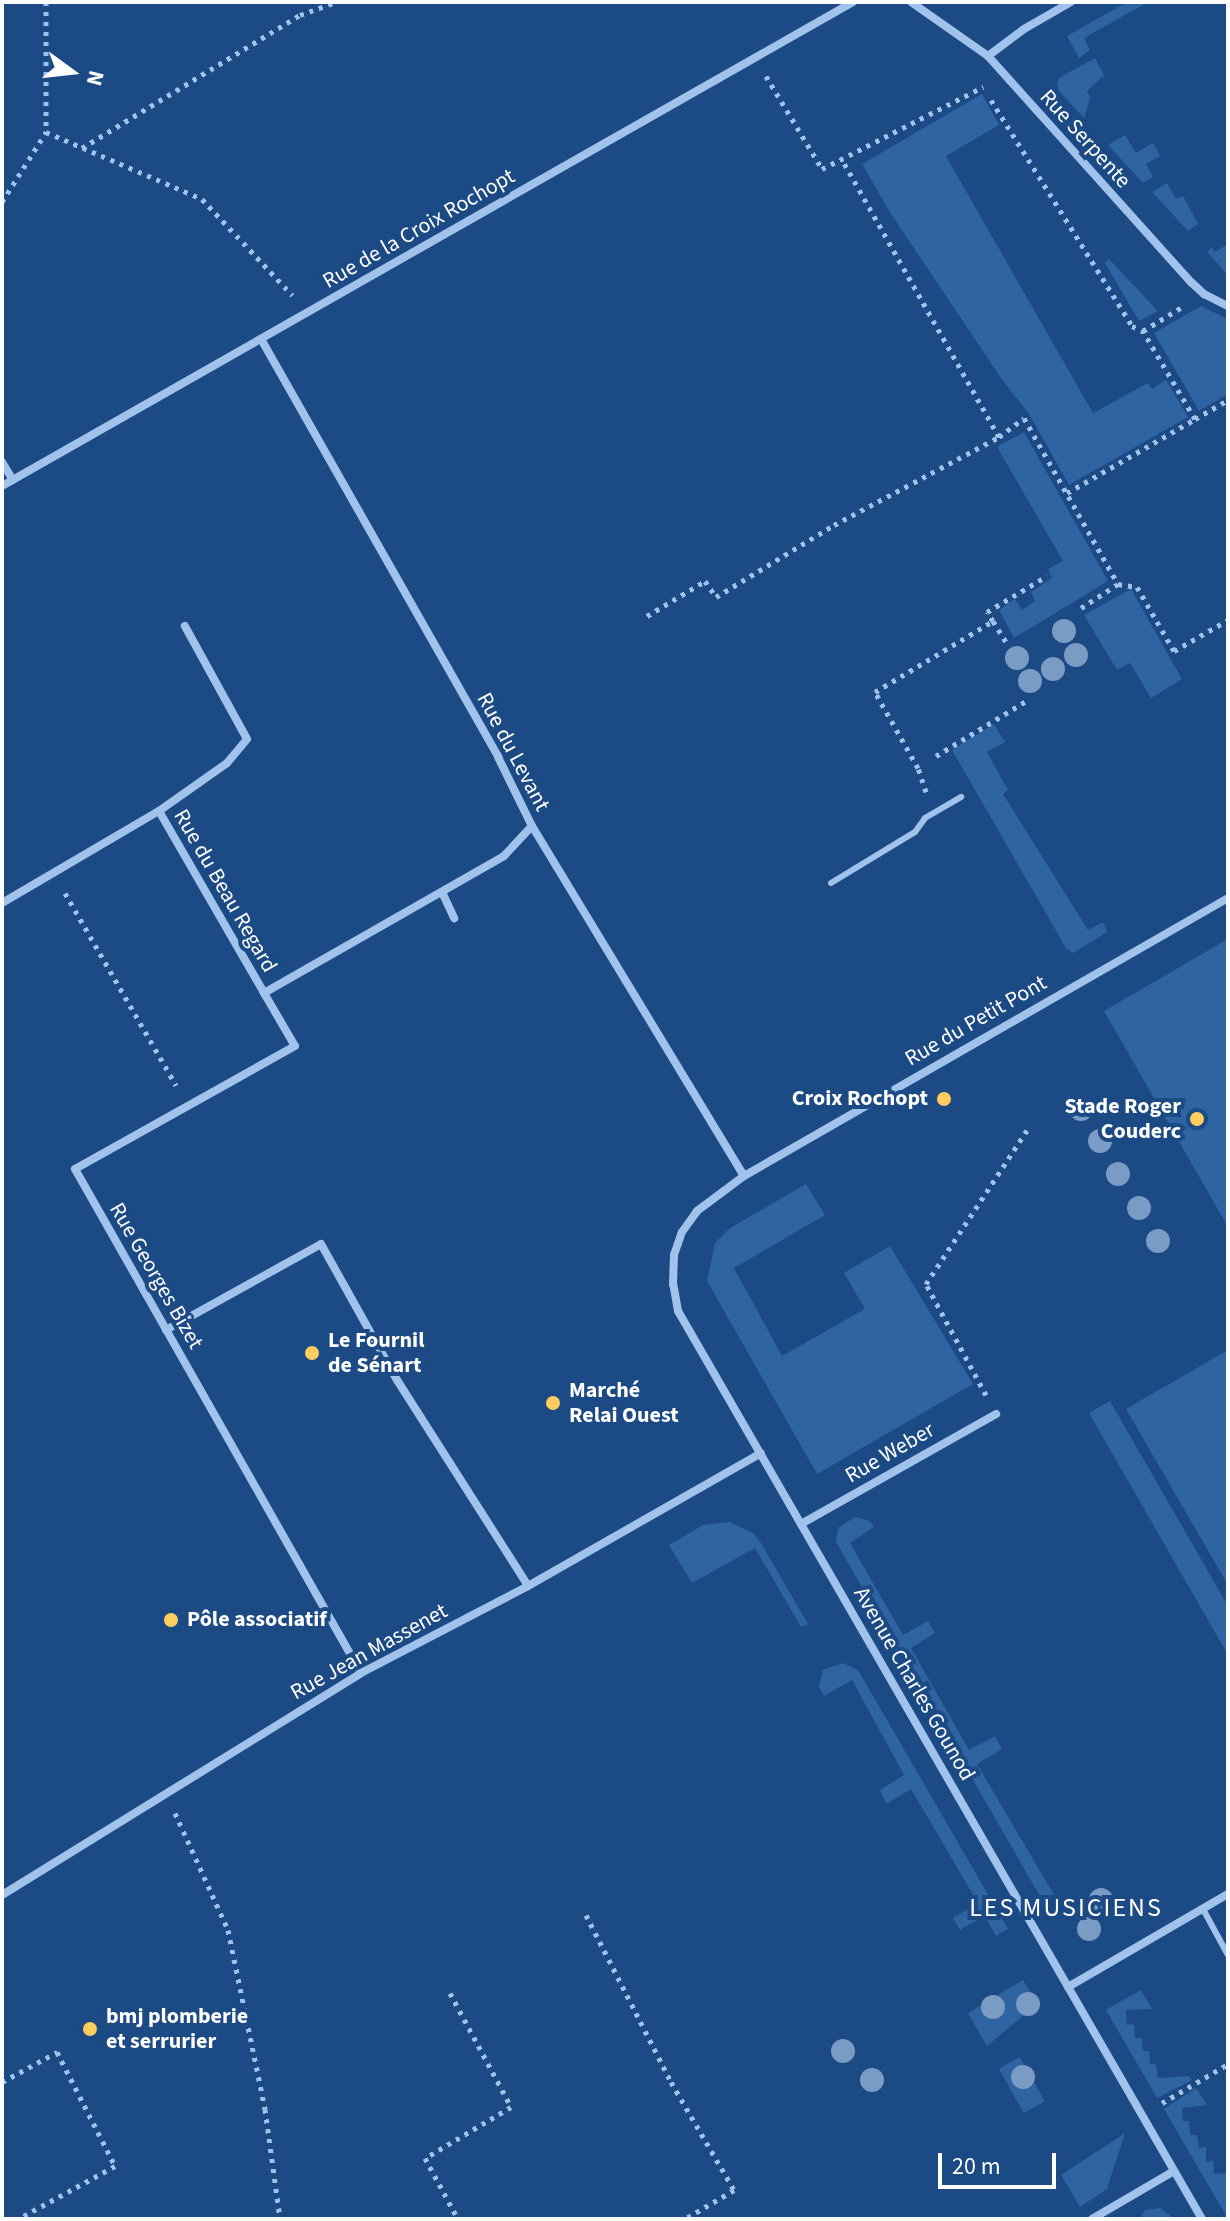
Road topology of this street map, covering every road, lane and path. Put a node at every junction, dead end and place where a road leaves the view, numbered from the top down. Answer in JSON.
{"nodes":[{"id":1,"x":46,"y":2,"type":"edge"},
{"id":2,"x":335,"y":2,"type":"edge"},
{"id":3,"x":853,"y":2,"type":"edge"},
{"id":4,"x":911,"y":2,"type":"edge"},
{"id":5,"x":1071,"y":2,"type":"edge"},
{"id":6,"x":988,"y":56,"type":"junction"},
{"id":7,"x":755,"y":58,"type":"junction"},
{"id":8,"x":1005,"y":75,"type":"junction"},
{"id":9,"x":983,"y":87,"type":"junction"},
{"id":10,"x":46,"y":132,"type":"junction"},
{"id":11,"x":82,"y":148,"type":"junction"},
{"id":12,"x":841,"y":158,"type":"junction"},
{"id":13,"x":2,"y":202,"type":"edge"},
{"id":14,"x":1193,"y":299,"type":"dead end"},
{"id":15,"x":1228,"y":306,"type":"edge"},
{"id":16,"x":308,"y":312,"type":"junction"},
{"id":17,"x":1143,"y":331,"type":"junction"},
{"id":18,"x":261,"y":339,"type":"junction"},
{"id":19,"x":1228,"y":400,"type":"edge"},
{"id":20,"x":1195,"y":419,"type":"junction"},
{"id":21,"x":999,"y":437,"type":"junction"},
{"id":22,"x":2,"y":462,"type":"edge"},
{"id":23,"x":13,"y":480,"type":"junction"},
{"id":24,"x":2,"y":486,"type":"edge"},
{"id":25,"x":1067,"y":493,"type":"junction"},
{"id":26,"x":1047,"y":576,"type":"dead end"},
{"id":27,"x":1118,"y":584,"type":"junction"},
{"id":28,"x":1081,"y":608,"type":"dead end"},
{"id":29,"x":647,"y":616,"type":"dead end"},
{"id":30,"x":1228,"y":620,"type":"edge"},
{"id":31,"x":993,"y":621,"type":"junction"},
{"id":32,"x":185,"y":626,"type":"dead end"},
{"id":33,"x":1006,"y":642,"type":"dead end"},
{"id":34,"x":1026,"y":701,"type":"dead end"},
{"id":35,"x":936,"y":756,"type":"dead end"},
{"id":36,"x":961,"y":797,"type":"dead end"},
{"id":37,"x":929,"y":801,"type":"dead end"},
{"id":38,"x":159,"y":811,"type":"junction"},
{"id":39,"x":532,"y":826,"type":"junction"},
{"id":40,"x":831,"y":883,"type":"dead end"},
{"id":41,"x":61,"y":885,"type":"dead end"},
{"id":42,"x":442,"y":892,"type":"junction"},
{"id":43,"x":1228,"y":898,"type":"edge"},
{"id":44,"x":2,"y":903,"type":"edge"},
{"id":45,"x":454,"y":918,"type":"dead end"},
{"id":46,"x":264,"y":993,"type":"junction"},
{"id":47,"x":179,"y":1091,"type":"dead end"},
{"id":48,"x":1027,"y":1130,"type":"dead end"},
{"id":49,"x":744,"y":1176,"type":"junction"},
{"id":50,"x":166,"y":1330,"type":"junction"},
{"id":51,"x":996,"y":1414,"type":"joint"},
{"id":52,"x":761,"y":1453,"type":"junction"},
{"id":53,"x":801,"y":1524,"type":"junction"},
{"id":54,"x":528,"y":1586,"type":"junction"},
{"id":55,"x":361,"y":1673,"type":"junction"},
{"id":56,"x":166,"y":1794,"type":"junction"},
{"id":57,"x":1228,"y":1894,"type":"edge"},
{"id":58,"x":2,"y":1895,"type":"edge"},
{"id":59,"x":1203,"y":1909,"type":"junction"},
{"id":60,"x":586,"y":1915,"type":"dead end"},
{"id":61,"x":1228,"y":1955,"type":"edge"},
{"id":62,"x":1068,"y":1987,"type":"junction"},
{"id":63,"x":450,"y":1993,"type":"dead end"},
{"id":64,"x":1228,"y":2064,"type":"edge"},
{"id":65,"x":2,"y":2082,"type":"edge"},
{"id":66,"x":1161,"y":2104,"type":"dead end"},
{"id":67,"x":1174,"y":2171,"type":"junction"},
{"id":68,"x":18,"y":2219,"type":"edge"},
{"id":69,"x":280,"y":2219,"type":"edge"},
{"id":70,"x":458,"y":2219,"type":"edge"},
{"id":71,"x":685,"y":2219,"type":"edge"},
{"id":72,"x":1092,"y":2219,"type":"edge"},
{"id":73,"x":1202,"y":2219,"type":"edge"}],
"edges":[{"from":1,"to":10,"type":"path"},
{"from":2,"to":11,"type":"path"},
{"from":3,"to":7,"type":"street","name":"Rue de la Croix Rochopt"},
{"from":4,"to":6,"type":"street","name":"Rue Serpente"},
{"from":5,"to":6,"type":"street"},
{"from":6,"to":8,"type":"street","name":"Rue Serpente"},
{"from":7,"to":12,"type":"path"},
{"from":7,"to":16,"type":"street","name":"Rue de la Croix Rochopt"},
{"from":8,"to":9,"type":"path"},
{"from":8,"to":15,"type":"street","name":"Rue Serpente"},
{"from":9,"to":12,"type":"path"},
{"from":9,"to":17,"type":"path"},
{"from":10,"to":11,"type":"path"},
{"from":10,"to":13,"type":"path"},
{"from":11,"to":16,"type":"path"},
{"from":12,"to":21,"type":"path"},
{"from":14,"to":17,"type":"path"},
{"from":16,"to":18,"type":"street","name":"Rue de la Croix Rochopt"},
{"from":17,"to":20,"type":"path"},
{"from":18,"to":23,"type":"street","name":"Rue de la Croix Rochopt"},
{"from":18,"to":39,"type":"street","name":"Rue du Levant"},
{"from":19,"to":20,"type":"path"},
{"from":20,"to":25,"type":"path"},
{"from":21,"to":25,"type":"path"},
{"from":21,"to":29,"type":"path"},
{"from":22,"to":23,"type":"street"},
{"from":23,"to":24,"type":"street","name":"Rue de la Croix Rochopt"},
{"from":25,"to":27,"type":"path"},
{"from":26,"to":31,"type":"path"},
{"from":27,"to":28,"type":"path"},
{"from":27,"to":30,"type":"path"},
{"from":31,"to":33,"type":"path"},
{"from":31,"to":37,"type":"path"},
{"from":32,"to":38,"type":"street"},
{"from":34,"to":35,"type":"path"},
{"from":36,"to":40,"type":"lane"},
{"from":38,"to":44,"type":"street","name":"Rue du Beau Regard"},
{"from":38,"to":46,"type":"street","name":"Rue du Beau Regard"},
{"from":39,"to":42,"type":"street","name":"Rue du Beau Regard"},
{"from":39,"to":49,"type":"street","name":"Rue du Levant"},
{"from":41,"to":47,"type":"path"},
{"from":42,"to":45,"type":"street"},
{"from":42,"to":46,"type":"street","name":"Rue du Beau Regard"},
{"from":43,"to":49,"type":"street","name":"Rue du Petit Pont"},
{"from":46,"to":50,"type":"street","name":"Rue Georges Bizet"},
{"from":48,"to":51,"type":"path"},
{"from":49,"to":52,"type":"street","name":"Avenue Charles Gounod"},
{"from":50,"to":54,"type":"street"},
{"from":50,"to":55,"type":"street","name":"Rue Georges Bizet"},
{"from":51,"to":53,"type":"street","name":"Rue Weber"},
{"from":52,"to":53,"type":"street","name":"Avenue Charles Gounod"},
{"from":52,"to":54,"type":"street","name":"Rue Jean Massenet"},
{"from":53,"to":62,"type":"street","name":"Avenue Charles Gounod"},
{"from":54,"to":55,"type":"street","name":"Rue Jean Massenet"},
{"from":55,"to":56,"type":"street","name":"Rue Jean Massenet"},
{"from":56,"to":58,"type":"street","name":"Rue Jean Massenet"},
{"from":56,"to":69,"type":"path"},
{"from":57,"to":59,"type":"street"},
{"from":59,"to":61,"type":"lane"},
{"from":59,"to":62,"type":"street"},
{"from":60,"to":71,"type":"path"},
{"from":62,"to":67,"type":"street","name":"Avenue Charles Gounod"},
{"from":63,"to":70,"type":"path"},
{"from":64,"to":66,"type":"path"},
{"from":65,"to":68,"type":"path"},
{"from":67,"to":72,"type":"street"},
{"from":67,"to":73,"type":"street","name":"Avenue Charles Gounod"}]}
